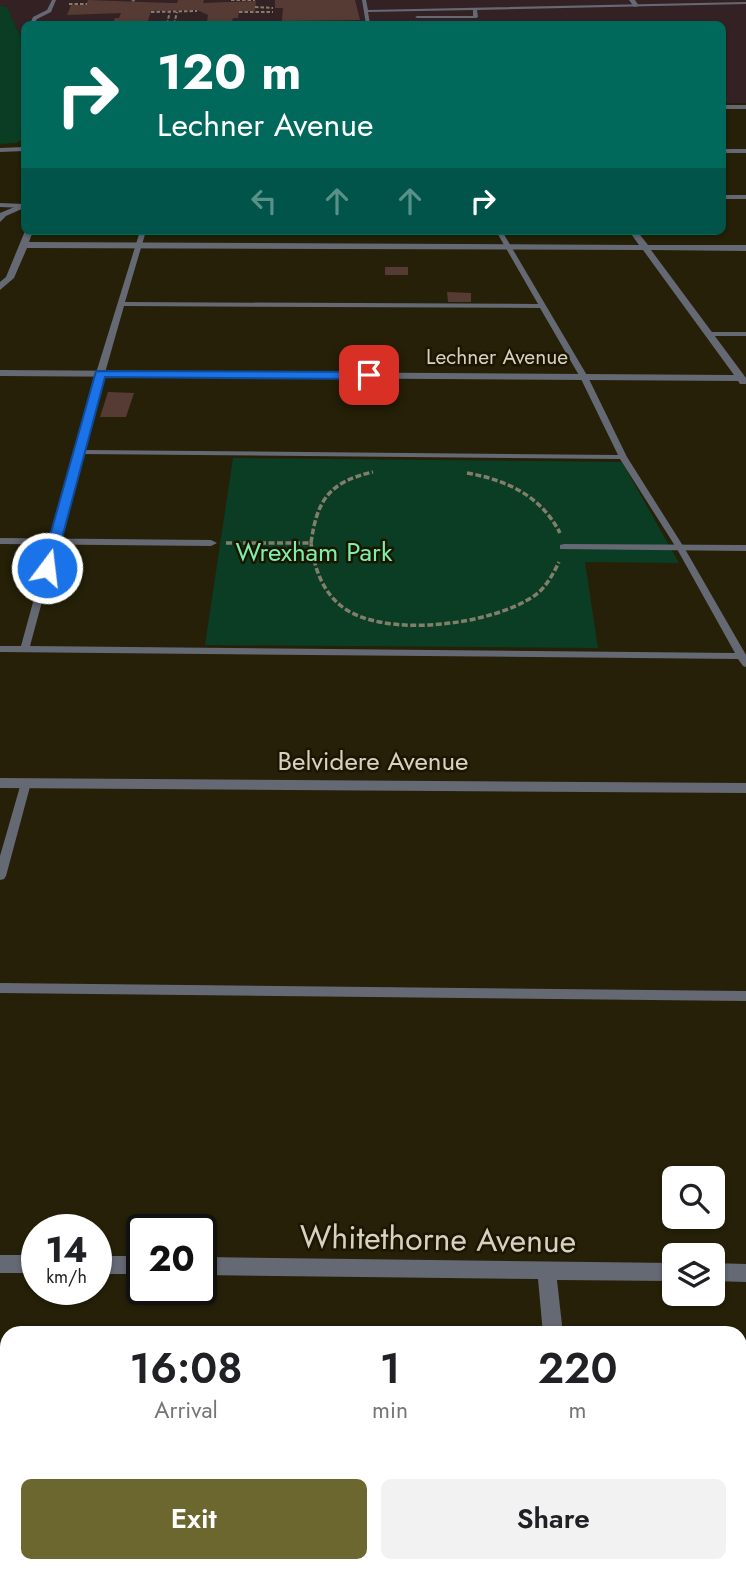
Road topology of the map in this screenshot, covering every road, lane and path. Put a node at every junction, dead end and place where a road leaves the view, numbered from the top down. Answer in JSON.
{"nodes":[{"id":1,"x":54,"y":0,"type":"edge"},
{"id":2,"x":254,"y":0,"type":"edge"},
{"id":3,"x":365,"y":0,"type":"edge"},
{"id":4,"x":231,"y":1,"type":"edge"},
{"id":5,"x":634,"y":3,"type":"edge"},
{"id":6,"x":746,"y":3,"type":"edge"},
{"id":7,"x":69,"y":4,"type":"dead end"},
{"id":8,"x":87,"y":4,"type":"dead end"},
{"id":9,"x":256,"y":7,"type":"dead end"},
{"id":10,"x":177,"y":11,"type":"junction"},
{"id":11,"x":197,"y":11,"type":"dead end"},
{"id":12,"x":367,"y":11,"type":"junction"},
{"id":13,"x":150,"y":12,"type":"dead end"},
{"id":14,"x":170,"y":12,"type":"junction"},
{"id":15,"x":239,"y":12,"type":"dead end"},
{"id":16,"x":34,"y":21,"type":"edge"},
{"id":17,"x":168,"y":21,"type":"edge"},
{"id":18,"x":175,"y":21,"type":"edge"},
{"id":19,"x":368,"y":21,"type":"edge"},
{"id":20,"x":726,"y":107,"type":"edge"},
{"id":21,"x":746,"y":107,"type":"edge"},
{"id":22,"x":21,"y":149,"type":"edge"},
{"id":23,"x":0,"y":150,"type":"edge"},
{"id":24,"x":726,"y":151,"type":"edge"},
{"id":25,"x":746,"y":151,"type":"edge"},
{"id":26,"x":726,"y":197,"type":"edge"},
{"id":27,"x":746,"y":197,"type":"edge"},
{"id":28,"x":0,"y":205,"type":"edge"},
{"id":29,"x":21,"y":206,"type":"edge"},
{"id":30,"x":21,"y":207,"type":"edge"},
{"id":31,"x":0,"y":220,"type":"edge"},
{"id":32,"x":27,"y":235,"type":"edge"},
{"id":33,"x":142,"y":235,"type":"edge"},
{"id":34,"x":501,"y":235,"type":"edge"},
{"id":35,"x":636,"y":235,"type":"edge"},
{"id":36,"x":23,"y":244,"type":"junction"},
{"id":37,"x":138,"y":246,"type":"junction"},
{"id":38,"x":509,"y":248,"type":"junction"},
{"id":39,"x":646,"y":248,"type":"junction"},
{"id":40,"x":746,"y":248,"type":"edge"},
{"id":41,"x":0,"y":287,"type":"edge"},
{"id":42,"x":121,"y":304,"type":"junction"},
{"id":43,"x":543,"y":306,"type":"junction"},
{"id":44,"x":709,"y":334,"type":"junction"},
{"id":45,"x":746,"y":334,"type":"edge"},
{"id":46,"x":0,"y":373,"type":"edge"},
{"id":47,"x":100,"y":373,"type":"junction"},
{"id":48,"x":584,"y":377,"type":"junction"},
{"id":49,"x":743,"y":381,"type":"edge"},
{"id":50,"x":79,"y":452,"type":"junction"},
{"id":51,"x":623,"y":457,"type":"junction"},
{"id":52,"x":379,"y":471,"type":"dead end"},
{"id":53,"x":455,"y":471,"type":"dead end"},
{"id":54,"x":0,"y":541,"type":"edge"},
{"id":55,"x":55,"y":541,"type":"junction"},
{"id":56,"x":211,"y":543,"type":"joint"},
{"id":57,"x":312,"y":543,"type":"junction"},
{"id":58,"x":564,"y":547,"type":"junction"},
{"id":59,"x":746,"y":548,"type":"edge"},
{"id":60,"x":681,"y":549,"type":"junction"},
{"id":61,"x":0,"y":649,"type":"edge"},
{"id":62,"x":25,"y":649,"type":"junction"},
{"id":63,"x":744,"y":660,"type":"edge"},
{"id":64,"x":0,"y":783,"type":"edge"},
{"id":65,"x":26,"y":783,"type":"junction"},
{"id":66,"x":746,"y":788,"type":"edge"},
{"id":67,"x":0,"y":876,"type":"edge"},
{"id":68,"x":0,"y":988,"type":"edge"},
{"id":69,"x":746,"y":996,"type":"edge"},
{"id":70,"x":0,"y":1264,"type":"edge"},
{"id":71,"x":21,"y":1264,"type":"edge"},
{"id":72,"x":217,"y":1266,"type":"edge"},
{"id":73,"x":547,"y":1270,"type":"junction"},
{"id":74,"x":662,"y":1272,"type":"edge"},
{"id":75,"x":725,"y":1272,"type":"edge"},
{"id":76,"x":746,"y":1273,"type":"edge"},
{"id":77,"x":552,"y":1326,"type":"edge"}],
"edges":[{"from":1,"to":16,"type":"lane"},
{"from":2,"to":4,"type":"path"},
{"from":3,"to":12,"type":"lane"},
{"from":5,"to":6,"type":"lane"},
{"from":5,"to":12,"type":"lane"},
{"from":7,"to":8,"type":"path"},
{"from":9,"to":15,"type":"path"},
{"from":10,"to":11,"type":"path"},
{"from":10,"to":14,"type":"path"},
{"from":10,"to":18,"type":"path"},
{"from":12,"to":19,"type":"lane"},
{"from":13,"to":14,"type":"path"},
{"from":14,"to":17,"type":"path"},
{"from":20,"to":21,"type":"lane"},
{"from":22,"to":23,"type":"street"},
{"from":24,"to":25,"type":"street"},
{"from":26,"to":27,"type":"lane"},
{"from":28,"to":29,"type":"lane"},
{"from":30,"to":31,"type":"street"},
{"from":32,"to":36,"type":"street"},
{"from":33,"to":37,"type":"lane"},
{"from":34,"to":38,"type":"lane"},
{"from":35,"to":39,"type":"street"},
{"from":36,"to":37,"type":"street"},
{"from":36,"to":41,"type":"street"},
{"from":37,"to":38,"type":"street"},
{"from":37,"to":42,"type":"lane"},
{"from":38,"to":39,"type":"street"},
{"from":38,"to":43,"type":"lane"},
{"from":39,"to":40,"type":"street"},
{"from":39,"to":44,"type":"street"},
{"from":42,"to":43,"type":"lane"},
{"from":42,"to":47,"type":"lane"},
{"from":43,"to":48,"type":"lane"},
{"from":44,"to":45,"type":"lane"},
{"from":44,"to":49,"type":"street"},
{"from":46,"to":47,"type":"street","name":"Lechner Avenue"},
{"from":47,"to":48,"type":"street","name":"Lechner Avenue"},
{"from":47,"to":50,"type":"lane"},
{"from":48,"to":49,"type":"street","name":"Lechner Avenue"},
{"from":48,"to":51,"type":"lane"},
{"from":50,"to":51,"type":"lane"},
{"from":50,"to":55,"type":"lane"},
{"from":51,"to":60,"type":"lane"},
{"from":52,"to":57,"type":"path"},
{"from":53,"to":58,"type":"path"},
{"from":54,"to":55,"type":"street"},
{"from":55,"to":56,"type":"street"},
{"from":55,"to":62,"type":"lane"},
{"from":56,"to":57,"type":"path"},
{"from":57,"to":58,"type":"path"},
{"from":58,"to":60,"type":"street"},
{"from":59,"to":60,"type":"street"},
{"from":60,"to":63,"type":"lane"},
{"from":61,"to":62,"type":"lane"},
{"from":62,"to":63,"type":"lane"},
{"from":64,"to":65,"type":"street","name":"Belvidere Avenue"},
{"from":65,"to":66,"type":"street","name":"Belvidere Avenue"},
{"from":65,"to":67,"type":"lane"},
{"from":68,"to":69,"type":"lane"},
{"from":70,"to":71,"type":"street"},
{"from":72,"to":73,"type":"street","name":"Whitethorne Avenue"},
{"from":73,"to":74,"type":"street","name":"Whitethorne Avenue"},
{"from":73,"to":77,"type":"street"},
{"from":75,"to":76,"type":"street"}]}
